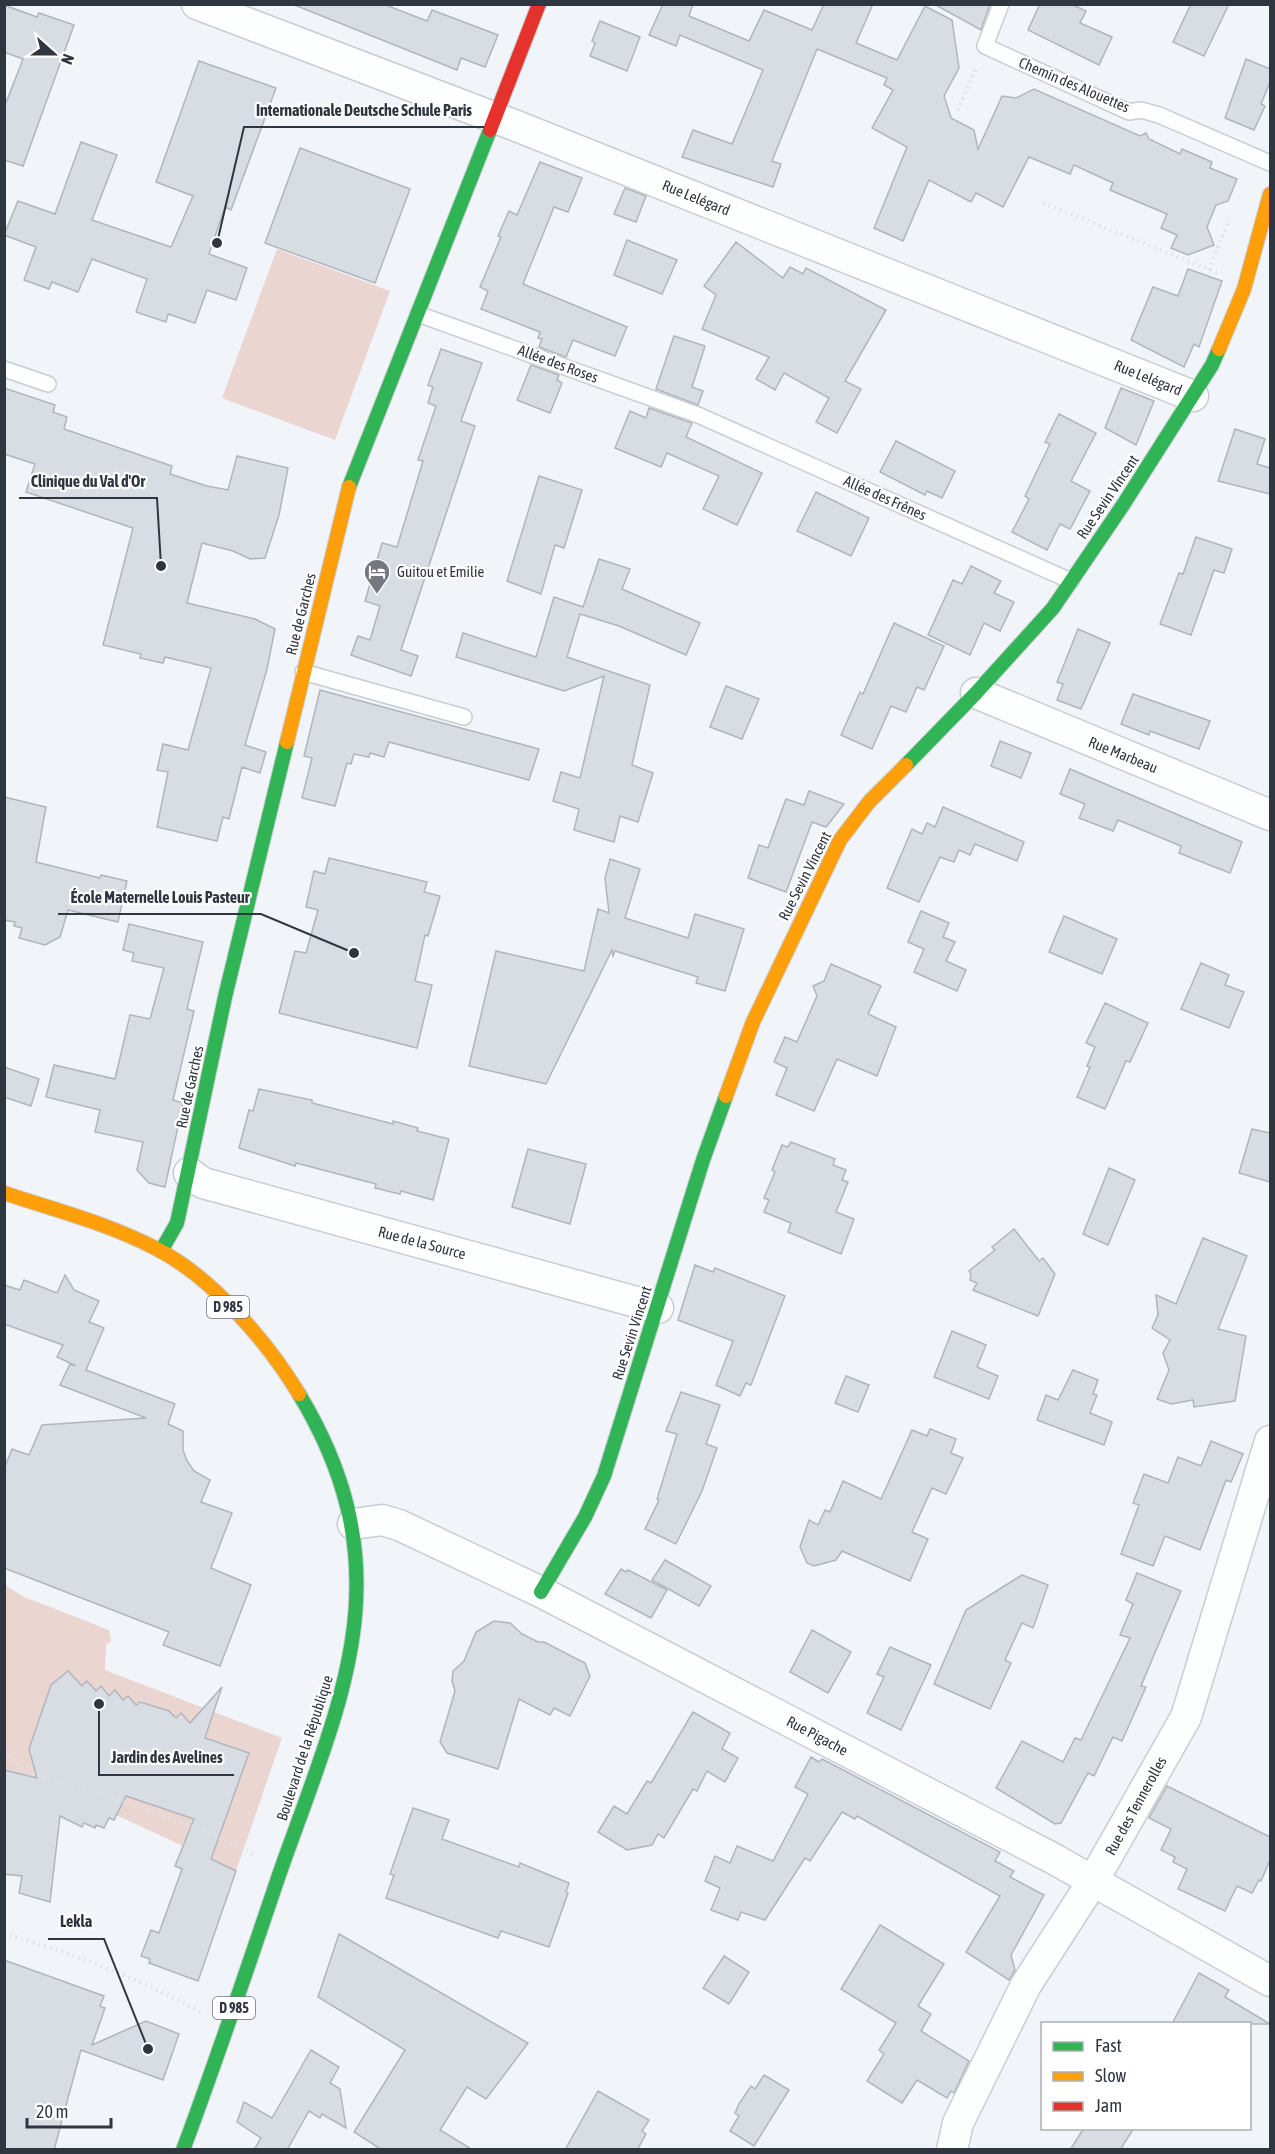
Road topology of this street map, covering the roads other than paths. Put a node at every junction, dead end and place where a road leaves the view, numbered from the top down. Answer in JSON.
{"nodes":[{"id":1,"x":197,"y":4,"type":"edge"},
{"id":2,"x":540,"y":4,"type":"edge"},
{"id":3,"x":1001,"y":4,"type":"edge"},
{"id":4,"x":496,"y":118,"type":"junction"},
{"id":5,"x":1270,"y":163,"type":"edge"},
{"id":6,"x":1270,"y":194,"type":"edge"},
{"id":7,"x":418,"y":314,"type":"junction"},
{"id":8,"x":4,"y":369,"type":"edge"},
{"id":9,"x":48,"y":384,"type":"dead end"},
{"id":10,"x":1193,"y":396,"type":"junction"},
{"id":11,"x":698,"y":415,"type":"joint"},
{"id":12,"x":1071,"y":581,"type":"junction"},
{"id":13,"x":303,"y":672,"type":"junction"},
{"id":14,"x":976,"y":693,"type":"junction"},
{"id":15,"x":464,"y":717,"type":"dead end"},
{"id":16,"x":1270,"y":815,"type":"edge"},
{"id":17,"x":189,"y":1173,"type":"junction"},
{"id":18,"x":4,"y":1193,"type":"edge"},
{"id":19,"x":161,"y":1251,"type":"junction"},
{"id":20,"x":658,"y":1308,"type":"junction"},
{"id":21,"x":1270,"y":1441,"type":"edge"},
{"id":22,"x":353,"y":1524,"type":"junction"},
{"id":23,"x":541,"y":1592,"type":"junction"},
{"id":24,"x":1094,"y":1881,"type":"junction"},
{"id":25,"x":1270,"y":1981,"type":"edge"},
{"id":26,"x":183,"y":2150,"type":"edge"},
{"id":27,"x":952,"y":2150,"type":"edge"}],
"edges":[{"from":1,"to":4,"type":"street","name":"Rue Lelégard"},
{"from":2,"to":4,"type":"street","name":"Rue de Garches"},
{"from":3,"to":5,"type":"lane","name":"Chemin des Alouettes"},
{"from":4,"to":7,"type":"street","name":"Rue de Garches"},
{"from":4,"to":10,"type":"street","name":"Rue Lelégard"},
{"from":6,"to":10,"type":"street","name":"Rue Sevin Vincent"},
{"from":7,"to":11,"type":"lane","name":"Allée des Roses"},
{"from":7,"to":13,"type":"street","name":"Rue de Garches"},
{"from":8,"to":9,"type":"lane"},
{"from":10,"to":12,"type":"street","name":"Rue Sevin Vincent"},
{"from":11,"to":12,"type":"lane","name":"Allée des Frênes"},
{"from":12,"to":14,"type":"street","name":"Rue Sevin Vincent"},
{"from":13,"to":15,"type":"lane"},
{"from":13,"to":17,"type":"street","name":"Rue de Garches"},
{"from":14,"to":16,"type":"street","name":"Rue Marbeau"},
{"from":14,"to":20,"type":"street","name":"Rue Sevin Vincent"},
{"from":17,"to":19,"type":"street","name":"Rue de Garches"},
{"from":17,"to":20,"type":"street","name":"Rue de la Source"},
{"from":18,"to":19,"type":"street","name":"Boulevard de la République","number":"D 985"},
{"from":19,"to":22,"type":"street","name":"Boulevard de la République","number":"D 985"},
{"from":20,"to":23,"type":"street","name":"Rue Sevin Vincent"},
{"from":21,"to":24,"type":"street","name":"Rue des Tennerolles"},
{"from":22,"to":23,"type":"street","name":"Rue Pigache"},
{"from":22,"to":26,"type":"street","name":"Boulevard de la République","number":"D 985"},
{"from":23,"to":24,"type":"street","name":"Rue Pigache"},
{"from":24,"to":25,"type":"street","name":"Rue Pigache"},
{"from":24,"to":27,"type":"street","name":"Rue des Tennerolles"}]}
